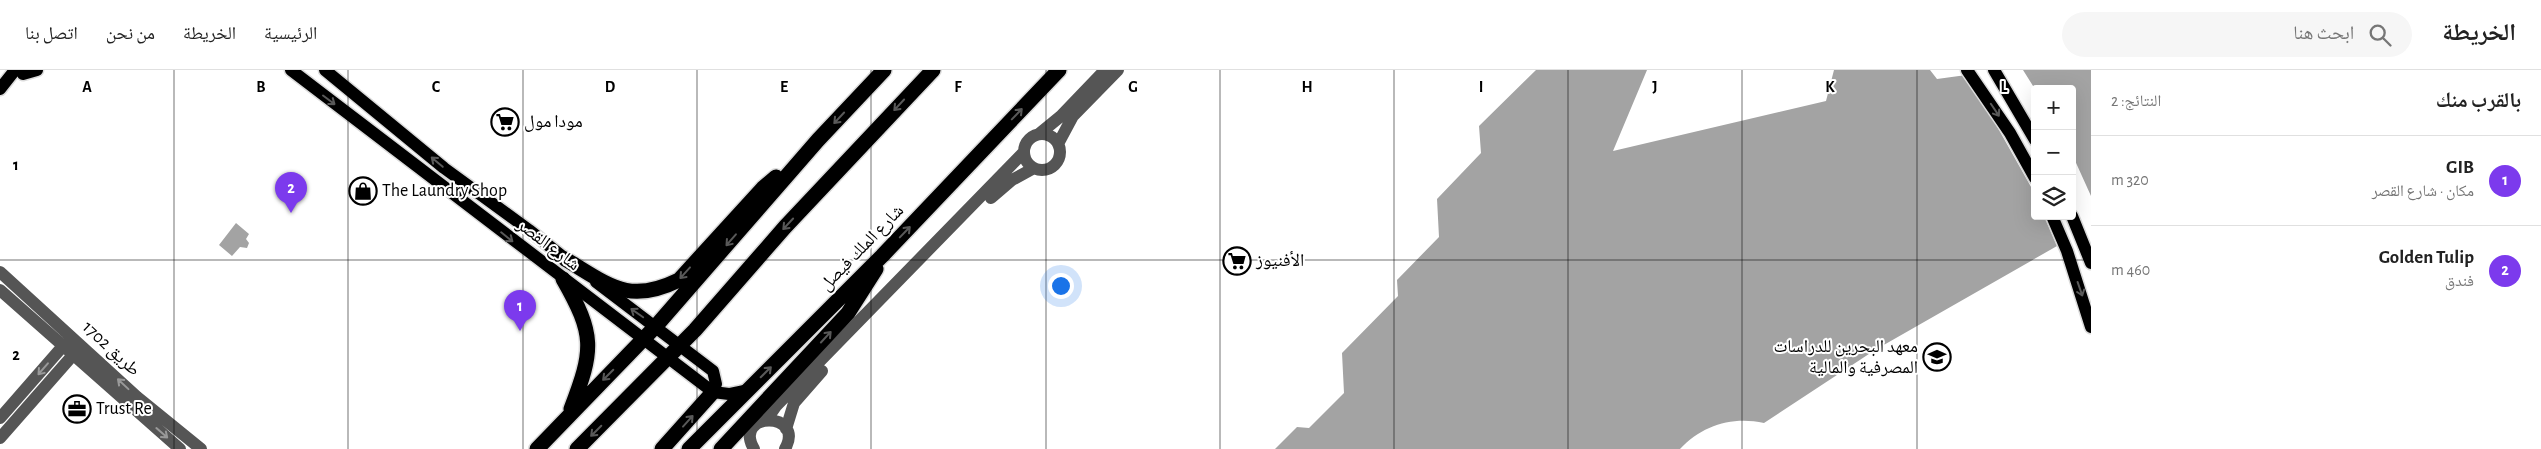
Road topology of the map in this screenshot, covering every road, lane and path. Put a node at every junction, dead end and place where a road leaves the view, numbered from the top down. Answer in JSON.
{"nodes":[{"id":1,"x":37,"y":70,"type":"edge"},
{"id":2,"x":290,"y":70,"type":"edge"},
{"id":3,"x":325,"y":70,"type":"edge"},
{"id":4,"x":884,"y":70,"type":"edge"},
{"id":5,"x":933,"y":70,"type":"edge"},
{"id":6,"x":1059,"y":70,"type":"edge"},
{"id":7,"x":1105,"y":70,"type":"edge"},
{"id":8,"x":1118,"y":70,"type":"edge"},
{"id":9,"x":1968,"y":70,"type":"edge"},
{"id":10,"x":1994,"y":70,"type":"edge"},
{"id":11,"x":23,"y":71,"type":"edge"},
{"id":12,"x":0,"y":90,"type":"edge"},
{"id":13,"x":2031,"y":133,"type":"edge"},
{"id":14,"x":1040,"y":134,"type":"junction"},
{"id":15,"x":818,"y":140,"type":"junction"},
{"id":16,"x":1058,"y":144,"type":"junction"},
{"id":17,"x":1023,"y":153,"type":"junction"},
{"id":18,"x":1034,"y":168,"type":"junction"},
{"id":19,"x":2033,"y":175,"type":"edge"},
{"id":20,"x":2054,"y":220,"type":"edge"},
{"id":21,"x":2074,"y":220,"type":"edge"},
{"id":22,"x":882,"y":256,"type":"junction"},
{"id":23,"x":565,"y":259,"type":"junction"},
{"id":24,"x":2091,"y":263,"type":"edge"},
{"id":25,"x":0,"y":272,"type":"edge"},
{"id":26,"x":563,"y":279,"type":"junction"},
{"id":27,"x":0,"y":290,"type":"edge"},
{"id":28,"x":656,"y":326,"type":"junction"},
{"id":29,"x":2091,"y":327,"type":"edge"},
{"id":30,"x":642,"y":340,"type":"junction"},
{"id":31,"x":72,"y":344,"type":"junction"},
{"id":32,"x":680,"y":346,"type":"junction"},
{"id":33,"x":667,"y":359,"type":"junction"},
{"id":34,"x":748,"y":390,"type":"junction"},
{"id":35,"x":713,"y":392,"type":"junction"},
{"id":36,"x":568,"y":415,"type":"junction"},
{"id":37,"x":0,"y":418,"type":"edge"},
{"id":38,"x":767,"y":419,"type":"junction"},
{"id":39,"x":786,"y":429,"type":"junction"},
{"id":40,"x":186,"y":437,"type":"junction"},
{"id":41,"x":0,"y":438,"type":"edge"},
{"id":42,"x":752,"y":443,"type":"edge"},
{"id":43,"x":179,"y":448,"type":"edge"},
{"id":44,"x":200,"y":449,"type":"edge"},
{"id":45,"x":537,"y":449,"type":"edge"},
{"id":46,"x":577,"y":449,"type":"edge"},
{"id":47,"x":662,"y":449,"type":"edge"},
{"id":48,"x":689,"y":449,"type":"edge"},
{"id":49,"x":721,"y":449,"type":"edge"},
{"id":50,"x":741,"y":449,"type":"edge"},
{"id":51,"x":785,"y":449,"type":"edge"}],
"edges":[{"from":1,"to":11,"type":"main road"},
{"from":2,"to":26,"type":"main road","name":"شارع القصر","one_way":true},
{"from":23,"to":3,"type":"main road","name":"شارع القصر","one_way":true},
{"from":4,"to":15,"type":"highway","one_way":true},
{"from":5,"to":32,"type":"highway","one_way":true},
{"from":22,"to":6,"type":"highway","name":"شارع الملك فيصل","one_way":true},
{"from":7,"to":14,"type":"street"},
{"from":8,"to":16,"type":"street"},
{"from":9,"to":19,"type":"main road","one_way":true},
{"from":10,"to":13,"type":"main road"},
{"from":11,"to":12,"type":"street"},
{"from":14,"to":16,"type":"street"},
{"from":14,"to":17,"type":"street"},
{"from":15,"to":23,"type":"highway","one_way":true},
{"from":15,"to":28,"type":"highway","one_way":true},
{"from":16,"to":18,"type":"street"},
{"from":17,"to":18,"type":"street"},
{"from":17,"to":38,"type":"street"},
{"from":18,"to":39,"type":"street"},
{"from":20,"to":29,"type":"main road","one_way":true},
{"from":21,"to":24,"type":"main road"},
{"from":34,"to":22,"type":"highway","name":"شارع الملك فيصل","one_way":true},
{"from":49,"to":22,"type":"highway","one_way":true},
{"from":28,"to":23,"type":"main road","name":"شارع القصر","one_way":true},
{"from":25,"to":31,"type":"street","name":"طريق 1702"},
{"from":26,"to":30,"type":"main road","name":"شارع القصر"},
{"from":26,"to":36,"type":"highway"},
{"from":27,"to":31,"type":"street","name":"طريق 1702"},
{"from":28,"to":30,"type":"highway"},
{"from":28,"to":32,"type":"main road","name":"شارع القصر"},
{"from":30,"to":33,"type":"main road","name":"شارع القصر"},
{"from":30,"to":36,"type":"highway","one_way":true},
{"from":31,"to":37,"type":"street","one_way":true},
{"from":40,"to":31,"type":"street","name":"طريق 1702","one_way":true},
{"from":31,"to":41,"type":"street"},
{"from":31,"to":43,"type":"street","name":"طريق 1702","one_way":true},
{"from":32,"to":33,"type":"highway"},
{"from":32,"to":35,"type":"main road","name":"شارع القصر"},
{"from":33,"to":35,"type":"main road","name":"شارع القصر"},
{"from":33,"to":46,"type":"highway","one_way":true},
{"from":34,"to":35,"type":"main road"},
{"from":34,"to":48,"type":"highway","name":"شارع الملك فيصل"},
{"from":47,"to":35,"type":"highway","one_way":true},
{"from":36,"to":45,"type":"highway"},
{"from":38,"to":39,"type":"street"},
{"from":38,"to":42,"type":"street"},
{"from":39,"to":51,"type":"street"},
{"from":40,"to":43,"type":"street"},
{"from":40,"to":44,"type":"street","name":"طريق 1702"},
{"from":42,"to":50,"type":"street"}]}
